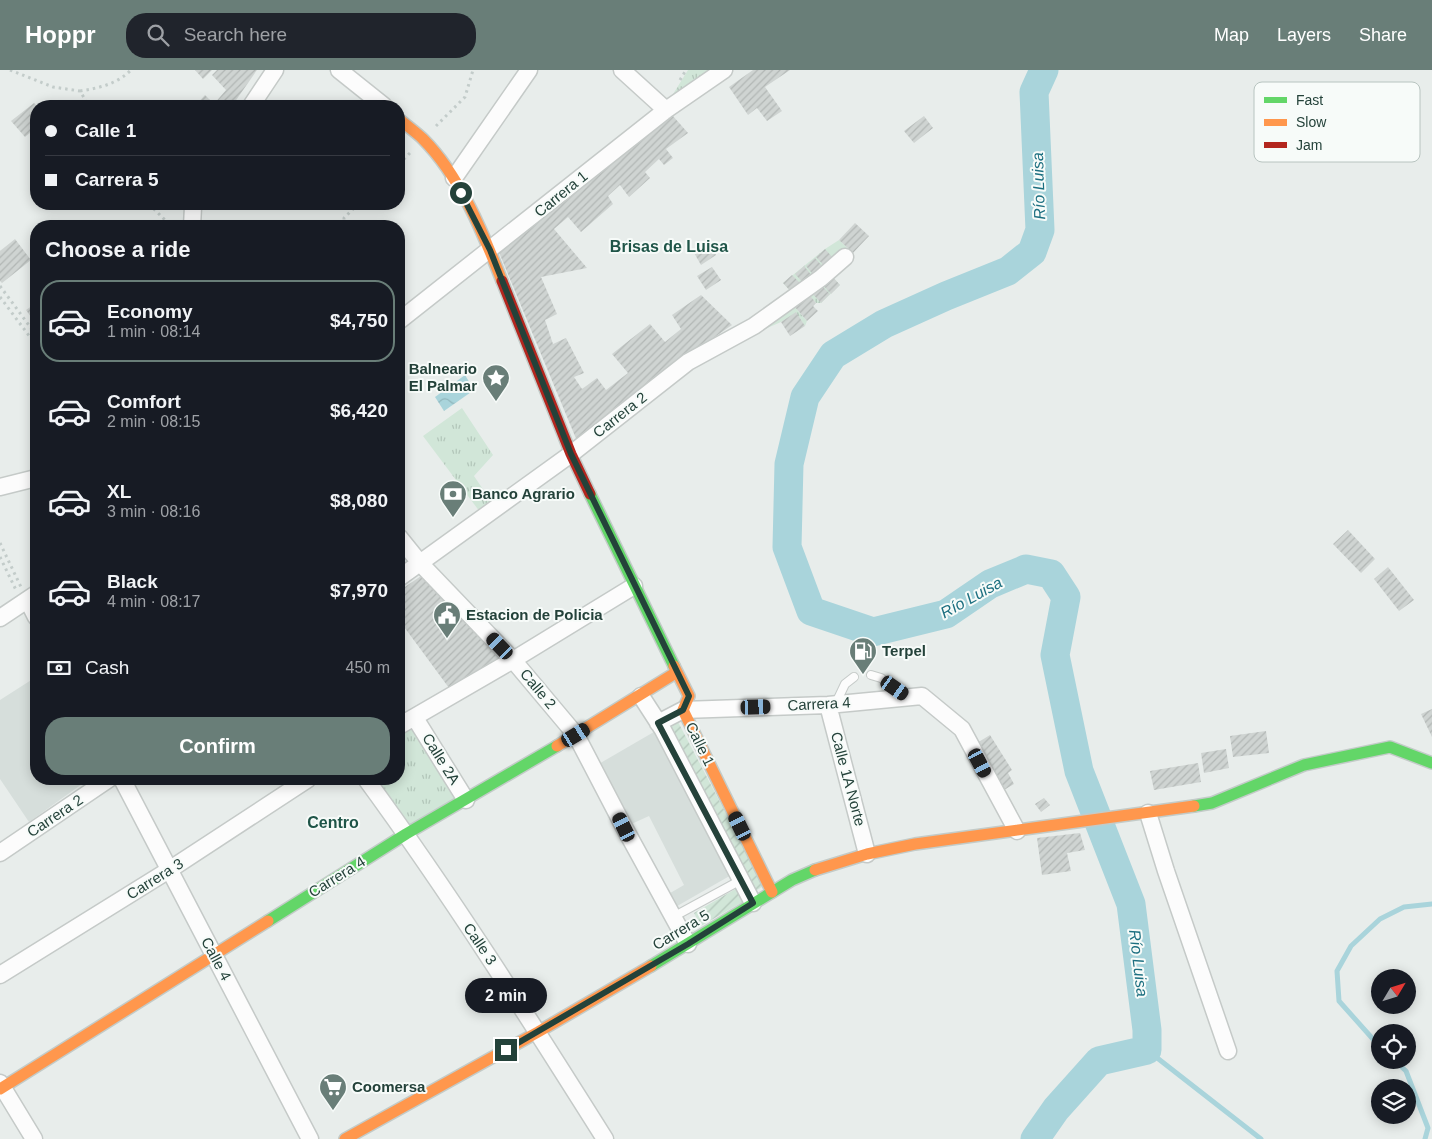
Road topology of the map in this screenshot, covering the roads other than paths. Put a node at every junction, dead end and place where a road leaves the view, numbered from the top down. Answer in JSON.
{"nodes":[{"id":1,"x":274,"y":70,"type":"edge"},
{"id":2,"x":340,"y":70,"type":"edge"},
{"id":3,"x":530,"y":70,"type":"edge"},
{"id":4,"x":622,"y":70,"type":"edge"},
{"id":5,"x":724,"y":70,"type":"edge"},
{"id":6,"x":255,"y":100,"type":"edge"},
{"id":7,"x":377,"y":100,"type":"edge"},
{"id":8,"x":666,"y":110,"type":"junction"},
{"id":9,"x":405,"y":124,"type":"edge"},
{"id":10,"x":454,"y":178,"type":"junction"},
{"id":11,"x":490,"y":250,"type":"junction"},
{"id":12,"x":845,"y":257,"type":"dead end"},
{"id":13,"x":405,"y":316,"type":"edge"},
{"id":14,"x":571,"y":454,"type":"junction"},
{"id":15,"x":30,"y":480,"type":"edge"},
{"id":16,"x":0,"y":487,"type":"edge"},
{"id":17,"x":405,"y":544,"type":"edge"},
{"id":18,"x":420,"y":563,"type":"junction"},
{"id":19,"x":405,"y":574,"type":"edge"},
{"id":20,"x":634,"y":586,"type":"junction"},
{"id":21,"x":29,"y":600,"type":"edge"},
{"id":22,"x":0,"y":618,"type":"edge"},
{"id":23,"x":514,"y":660,"type":"junction"},
{"id":24,"x":677,"y":672,"type":"junction"},
{"id":25,"x":871,"y":675,"type":"dead end"},
{"id":26,"x":854,"y":677,"type":"dead end"},
{"id":27,"x":641,"y":696,"type":"junction"},
{"id":28,"x":916,"y":697,"type":"junction"},
{"id":29,"x":832,"y":704,"type":"junction"},
{"id":30,"x":683,"y":710,"type":"junction"},
{"id":31,"x":415,"y":718,"type":"junction"},
{"id":32,"x":405,"y":723,"type":"edge"},
{"id":33,"x":658,"y":723,"type":"junction"},
{"id":34,"x":576,"y":735,"type":"junction"},
{"id":35,"x":1432,"y":763,"type":"edge"},
{"id":36,"x":100,"y":785,"type":"edge"},
{"id":37,"x":125,"y":785,"type":"edge"},
{"id":38,"x":299,"y":785,"type":"edge"},
{"id":39,"x":370,"y":785,"type":"edge"},
{"id":40,"x":466,"y":800,"type":"junction"},
{"id":41,"x":1144,"y":814,"type":"junction"},
{"id":42,"x":1017,"y":831,"type":"junction"},
{"id":43,"x":406,"y":834,"type":"junction"},
{"id":44,"x":0,"y":853,"type":"edge"},
{"id":45,"x":867,"y":854,"type":"junction"},
{"id":46,"x":170,"y":870,"type":"junction"},
{"id":47,"x":741,"y":880,"type":"junction"},
{"id":48,"x":772,"y":892,"type":"junction"},
{"id":49,"x":753,"y":903,"type":"junction"},
{"id":50,"x":673,"y":917,"type":"junction"},
{"id":51,"x":688,"y":944,"type":"junction"},
{"id":52,"x":214,"y":954,"type":"junction"},
{"id":53,"x":0,"y":975,"type":"edge"},
{"id":54,"x":538,"y":1032,"type":"junction"},
{"id":55,"x":1228,"y":1051,"type":"dead end"},
{"id":56,"x":1,"y":1086,"type":"edge"},
{"id":57,"x":34,"y":1139,"type":"edge"},
{"id":58,"x":310,"y":1139,"type":"edge"},
{"id":59,"x":345,"y":1139,"type":"edge"},
{"id":60,"x":605,"y":1139,"type":"edge"}],
"edges":[{"from":1,"to":6,"type":"street"},
{"from":2,"to":7,"type":"street"},
{"from":3,"to":10,"type":"street"},
{"from":4,"to":8,"type":"street"},
{"from":5,"to":8,"type":"street","name":"Carrera 1"},
{"from":8,"to":11,"type":"street","name":"Carrera 1"},
{"from":9,"to":10,"type":"street","name":"Calle 1"},
{"from":10,"to":11,"type":"street","name":"Calle 1"},
{"from":11,"to":13,"type":"street","name":"Carrera 1"},
{"from":11,"to":14,"type":"street","name":"Calle 1"},
{"from":12,"to":14,"type":"street","name":"Carrera 2"},
{"from":14,"to":18,"type":"street","name":"Carrera 2"},
{"from":14,"to":20,"type":"street","name":"Calle 1"},
{"from":15,"to":16,"type":"street"},
{"from":17,"to":18,"type":"street","name":"Calle 2"},
{"from":18,"to":19,"type":"street","name":"Carrera 2"},
{"from":18,"to":23,"type":"street","name":"Calle 2"},
{"from":20,"to":23,"type":"street"},
{"from":20,"to":24,"type":"street","name":"Calle 1"},
{"from":21,"to":22,"type":"street"},
{"from":23,"to":31,"type":"street"},
{"from":23,"to":34,"type":"street","name":"Calle 2"},
{"from":24,"to":27,"type":"street","name":"Carrera 4"},
{"from":24,"to":30,"type":"street","name":"Calle 1"},
{"from":25,"to":28,"type":"lane"},
{"from":26,"to":29,"type":"lane"},
{"from":27,"to":33,"type":"street","name":"Calle 1"},
{"from":27,"to":34,"type":"street","name":"Carrera 4"},
{"from":28,"to":29,"type":"street","name":"Carrera 4"},
{"from":28,"to":42,"type":"street"},
{"from":29,"to":30,"type":"street","name":"Carrera 4"},
{"from":29,"to":45,"type":"street","name":"Calle 1A Norte"},
{"from":30,"to":33,"type":"street","name":"Carrera 4"},
{"from":30,"to":48,"type":"street","name":"Calle 1"},
{"from":31,"to":32,"type":"street"},
{"from":31,"to":40,"type":"street","name":"Calle 2A"},
{"from":33,"to":47,"type":"street","name":"Calle 1"},
{"from":34,"to":40,"type":"street","name":"Carrera 4"},
{"from":34,"to":50,"type":"street","name":"Calle 2"},
{"from":35,"to":41,"type":"street","name":"Carrera 5"},
{"from":36,"to":44,"type":"street","name":"Carrera 2"},
{"from":37,"to":46,"type":"street","name":"Calle 4"},
{"from":38,"to":46,"type":"street","name":"Carrera 3"},
{"from":39,"to":43,"type":"street","name":"Calle 3"},
{"from":40,"to":43,"type":"street","name":"Carrera 4"},
{"from":41,"to":42,"type":"street","name":"Carrera 5"},
{"from":41,"to":55,"type":"street"},
{"from":42,"to":45,"type":"street","name":"Carrera 5"},
{"from":43,"to":52,"type":"street","name":"Carrera 4"},
{"from":43,"to":54,"type":"street","name":"Calle 3"},
{"from":45,"to":48,"type":"street","name":"Carrera 5"},
{"from":46,"to":52,"type":"street","name":"Calle 4"},
{"from":46,"to":53,"type":"street","name":"Carrera 3"},
{"from":47,"to":49,"type":"street","name":"Calle 1"},
{"from":47,"to":50,"type":"lane"},
{"from":48,"to":49,"type":"street","name":"Carrera 5"},
{"from":49,"to":51,"type":"street","name":"Carrera 5"},
{"from":50,"to":51,"type":"street","name":"Calle 2"},
{"from":51,"to":54,"type":"street","name":"Carrera 5"},
{"from":52,"to":56,"type":"street","name":"Carrera 4"},
{"from":52,"to":58,"type":"street","name":"Calle 4"},
{"from":54,"to":59,"type":"street","name":"Carrera 5"},
{"from":54,"to":60,"type":"street","name":"Calle 3"},
{"from":56,"to":57,"type":"street"}]}
